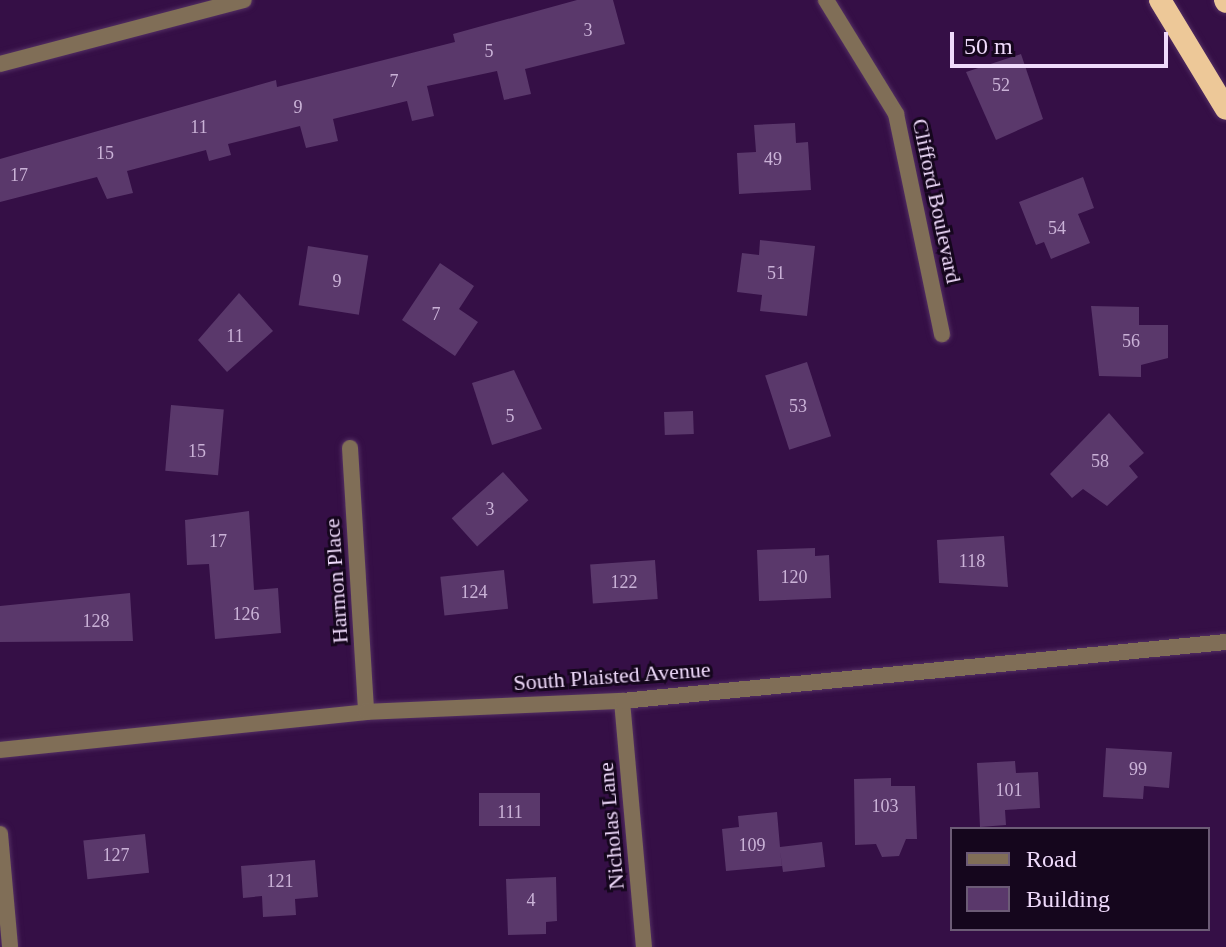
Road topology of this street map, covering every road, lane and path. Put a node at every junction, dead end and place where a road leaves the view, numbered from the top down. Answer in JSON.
{"nodes":[{"id":1,"x":244,"y":0,"type":"edge"},
{"id":2,"x":826,"y":0,"type":"edge"},
{"id":3,"x":1160,"y":0,"type":"edge"},
{"id":4,"x":0,"y":64,"type":"edge"},
{"id":5,"x":1226,"y":109,"type":"edge"},
{"id":6,"x":942,"y":334,"type":"dead end"},
{"id":7,"x":350,"y":448,"type":"dead end"},
{"id":8,"x":1226,"y":642,"type":"edge"},
{"id":9,"x":622,"y":701,"type":"junction"},
{"id":10,"x":366,"y":712,"type":"junction"},
{"id":11,"x":0,"y":750,"type":"edge"},
{"id":12,"x":0,"y":834,"type":"edge"},
{"id":13,"x":10,"y":947,"type":"edge"},
{"id":14,"x":644,"y":947,"type":"edge"}],
"edges":[{"from":1,"to":4,"type":"street"},
{"from":2,"to":6,"type":"street","name":"Clifford Boulevard"},
{"from":3,"to":5,"type":"highway"},
{"from":7,"to":10,"type":"street","name":"Harmon Place"},
{"from":8,"to":9,"type":"street","name":"South Plaisted Avenue"},
{"from":9,"to":10,"type":"street","name":"South Plaisted Avenue"},
{"from":9,"to":14,"type":"street","name":"Nicholas Lane"},
{"from":10,"to":11,"type":"street","name":"South Plaisted Avenue"},
{"from":12,"to":13,"type":"street"}]}
